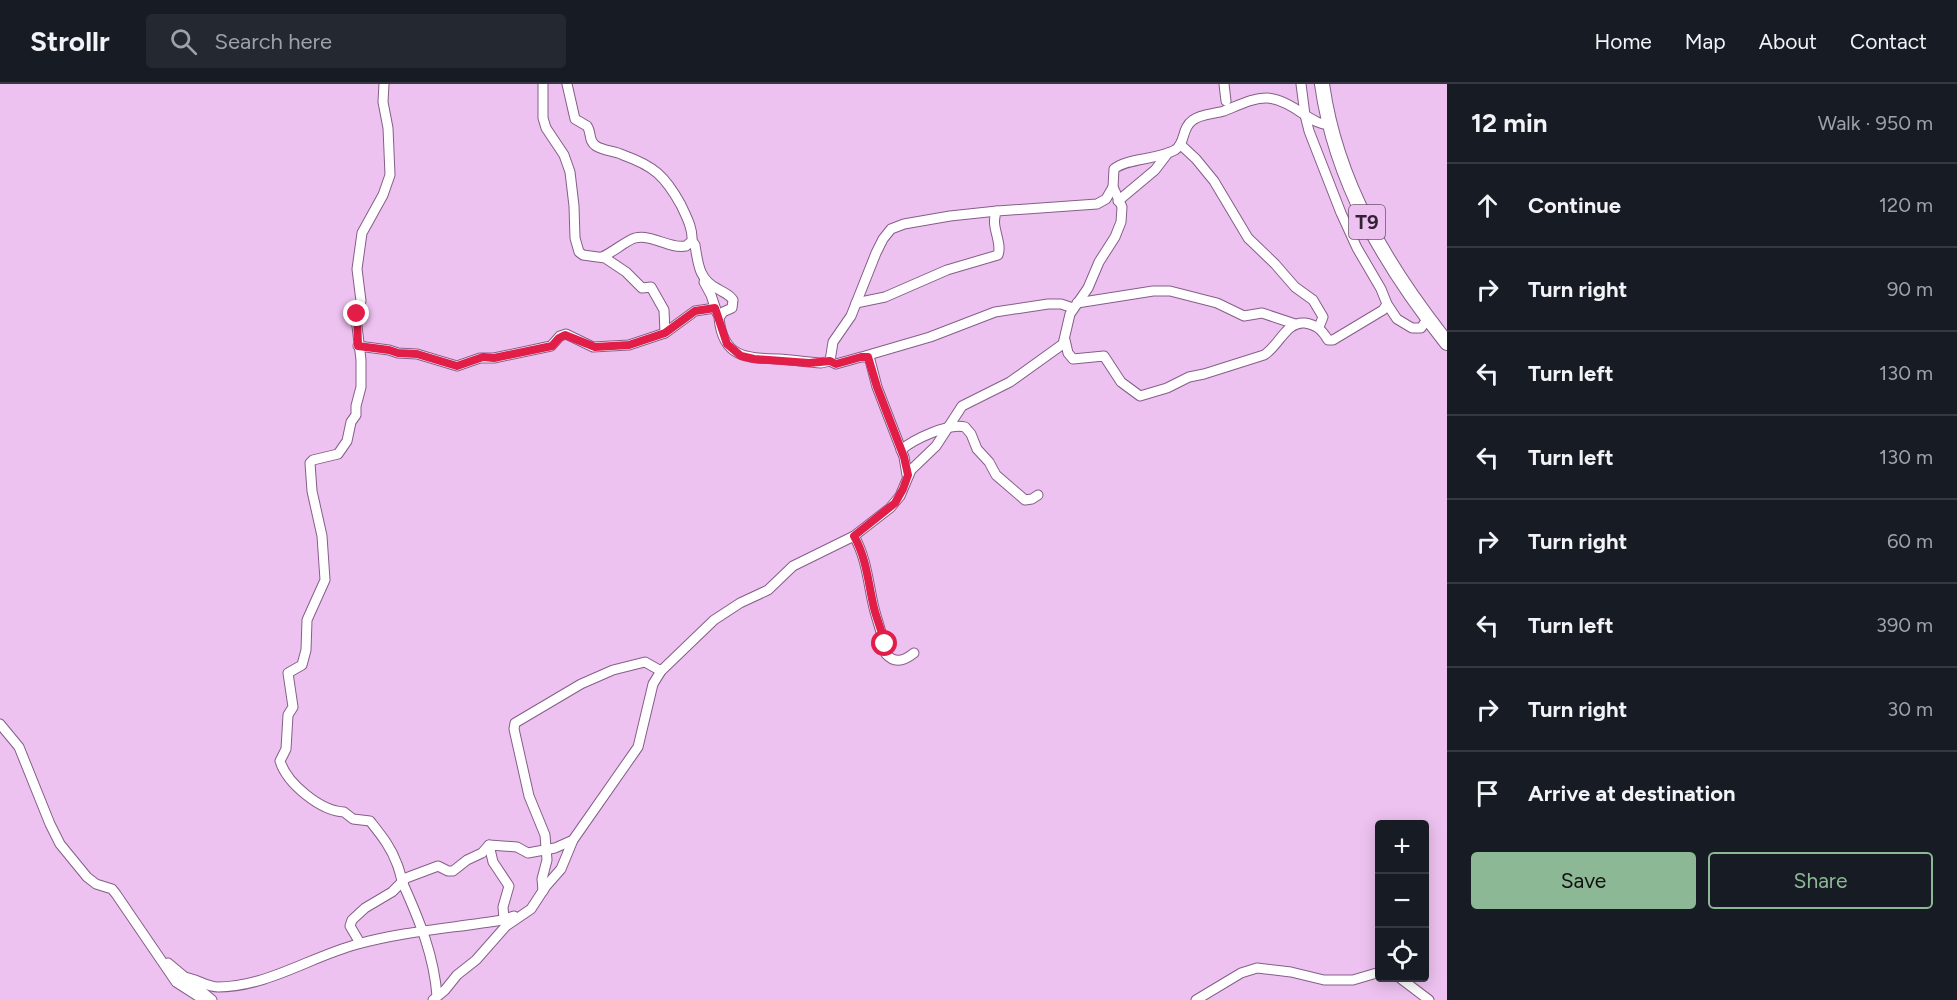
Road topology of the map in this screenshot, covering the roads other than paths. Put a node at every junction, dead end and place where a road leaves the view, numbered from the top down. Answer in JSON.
{"nodes":[{"id":1,"x":384,"y":84,"type":"edge"},
{"id":2,"x":543,"y":84,"type":"edge"},
{"id":3,"x":567,"y":84,"type":"edge"},
{"id":4,"x":1224,"y":84,"type":"edge"},
{"id":5,"x":1301,"y":84,"type":"edge"},
{"id":6,"x":1322,"y":84,"type":"edge"},
{"id":7,"x":1231,"y":103,"type":"junction"},
{"id":8,"x":1305,"y":115,"type":"junction"},
{"id":9,"x":1329,"y":125,"type":"junction"},
{"id":10,"x":1181,"y":145,"type":"junction"},
{"id":11,"x":1168,"y":153,"type":"junction"},
{"id":12,"x":1113,"y":187,"type":"junction"},
{"id":13,"x":1118,"y":201,"type":"junction"},
{"id":14,"x":997,"y":211,"type":"junction"},
{"id":15,"x":689,"y":243,"type":"junction"},
{"id":16,"x":602,"y":257,"type":"junction"},
{"id":17,"x":706,"y":281,"type":"junction"},
{"id":18,"x":856,"y":303,"type":"junction"},
{"id":19,"x":1387,"y":304,"type":"junction"},
{"id":20,"x":1075,"y":306,"type":"junction"},
{"id":21,"x":715,"y":308,"type":"junction"},
{"id":22,"x":719,"y":318,"type":"junction"},
{"id":23,"x":1428,"y":318,"type":"junction"},
{"id":24,"x":1295,"y":324,"type":"junction"},
{"id":25,"x":1319,"y":327,"type":"junction"},
{"id":26,"x":665,"y":333,"type":"junction"},
{"id":27,"x":1065,"y":340,"type":"junction"},
{"id":28,"x":1447,"y":343,"type":"edge"},
{"id":29,"x":358,"y":346,"type":"junction"},
{"id":30,"x":865,"y":356,"type":"junction"},
{"id":31,"x":830,"y":361,"type":"junction"},
{"id":32,"x":948,"y":428,"type":"junction"},
{"id":33,"x":901,"y":450,"type":"junction"},
{"id":34,"x":908,"y":475,"type":"junction"},
{"id":35,"x":1038,"y":495,"type":"dead end"},
{"id":36,"x":854,"y":536,"type":"junction"},
{"id":37,"x":914,"y":653,"type":"dead end"},
{"id":38,"x":661,"y":671,"type":"junction"},
{"id":39,"x":0,"y":724,"type":"edge"},
{"id":40,"x":573,"y":840,"type":"junction"},
{"id":41,"x":489,"y":845,"type":"junction"},
{"id":42,"x":546,"y":850,"type":"junction"},
{"id":43,"x":403,"y":883,"type":"junction"},
{"id":44,"x":543,"y":891,"type":"junction"},
{"id":45,"x":507,"y":922,"type":"junction"},
{"id":46,"x":424,"y":931,"type":"junction"},
{"id":47,"x":360,"y":943,"type":"junction"},
{"id":48,"x":157,"y":953,"type":"junction"},
{"id":49,"x":1375,"y":974,"type":"edge"},
{"id":50,"x":183,"y":977,"type":"junction"},
{"id":51,"x":1405,"y":982,"type":"edge"},
{"id":52,"x":435,"y":998,"type":"edge"},
{"id":53,"x":204,"y":1000,"type":"edge"},
{"id":54,"x":212,"y":1000,"type":"edge"},
{"id":55,"x":1196,"y":1000,"type":"edge"},
{"id":56,"x":1429,"y":1000,"type":"edge"}],
"edges":[{"from":1,"to":29,"type":"street"},
{"from":2,"to":16,"type":"street"},
{"from":3,"to":15,"type":"street"},
{"from":4,"to":7,"type":"street"},
{"from":5,"to":8,"type":"street"},
{"from":6,"to":9,"type":"highway","number":"T9"},
{"from":7,"to":8,"type":"street"},
{"from":7,"to":10,"type":"street"},
{"from":8,"to":9,"type":"street"},
{"from":8,"to":19,"type":"street"},
{"from":9,"to":23,"type":"highway","number":"T9"},
{"from":10,"to":11,"type":"street"},
{"from":10,"to":25,"type":"street"},
{"from":11,"to":12,"type":"street"},
{"from":11,"to":13,"type":"street"},
{"from":12,"to":13,"type":"street"},
{"from":12,"to":14,"type":"street"},
{"from":13,"to":20,"type":"street"},
{"from":14,"to":18,"type":"street"},
{"from":14,"to":18,"type":"street"},
{"from":15,"to":16,"type":"street"},
{"from":15,"to":17,"type":"street"},
{"from":16,"to":26,"type":"street"},
{"from":17,"to":21,"type":"street"},
{"from":17,"to":22,"type":"street"},
{"from":18,"to":31,"type":"street"},
{"from":19,"to":23,"type":"street"},
{"from":19,"to":25,"type":"street"},
{"from":20,"to":24,"type":"street"},
{"from":20,"to":27,"type":"street"},
{"from":20,"to":30,"type":"street"},
{"from":21,"to":22,"type":"street"},
{"from":21,"to":26,"type":"street"},
{"from":22,"to":31,"type":"street"},
{"from":23,"to":28,"type":"highway","number":"T9"},
{"from":24,"to":25,"type":"street"},
{"from":24,"to":27,"type":"street"},
{"from":26,"to":29,"type":"street"},
{"from":27,"to":32,"type":"street"},
{"from":29,"to":43,"type":"street"},
{"from":30,"to":31,"type":"street"},
{"from":30,"to":33,"type":"street"},
{"from":32,"to":33,"type":"street"},
{"from":32,"to":34,"type":"street"},
{"from":32,"to":35,"type":"street"},
{"from":33,"to":34,"type":"street"},
{"from":34,"to":36,"type":"street"},
{"from":36,"to":37,"type":"street"},
{"from":36,"to":38,"type":"street"},
{"from":38,"to":40,"type":"street"},
{"from":38,"to":42,"type":"street"},
{"from":39,"to":48,"type":"street"},
{"from":40,"to":42,"type":"street"},
{"from":40,"to":44,"type":"street"},
{"from":41,"to":42,"type":"street"},
{"from":41,"to":43,"type":"street"},
{"from":41,"to":45,"type":"street"},
{"from":42,"to":44,"type":"street"},
{"from":43,"to":46,"type":"street"},
{"from":43,"to":47,"type":"street"},
{"from":44,"to":45,"type":"street"},
{"from":45,"to":46,"type":"street"},
{"from":45,"to":52,"type":"street"},
{"from":46,"to":47,"type":"street"},
{"from":46,"to":52,"type":"street"},
{"from":47,"to":50,"type":"street"},
{"from":48,"to":50,"type":"street"},
{"from":48,"to":53,"type":"street"},
{"from":49,"to":55,"type":"street"},
{"from":50,"to":54,"type":"street"},
{"from":51,"to":56,"type":"street"}]}
